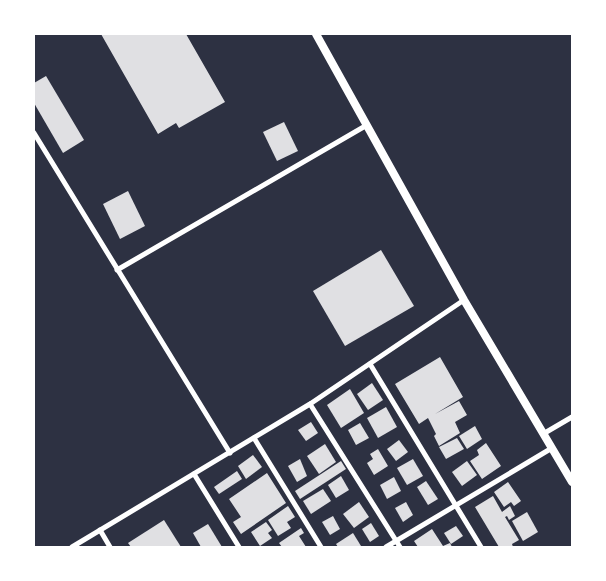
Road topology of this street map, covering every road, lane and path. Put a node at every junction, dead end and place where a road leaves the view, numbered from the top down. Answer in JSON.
{"nodes":[{"id":1,"x":316,"y":34,"type":"edge"},
{"id":2,"x":366,"y":125,"type":"junction"},
{"id":3,"x":34,"y":133,"type":"edge"},
{"id":4,"x":116,"y":270,"type":"junction"},
{"id":5,"x":464,"y":300,"type":"junction"},
{"id":6,"x":370,"y":364,"type":"junction"},
{"id":7,"x":310,"y":404,"type":"junction"},
{"id":8,"x":572,"y":416,"type":"edge"},
{"id":9,"x":543,"y":434,"type":"junction"},
{"id":10,"x":254,"y":438,"type":"junction"},
{"id":11,"x":552,"y":448,"type":"junction"},
{"id":12,"x":230,"y":453,"type":"junction"},
{"id":13,"x":194,"y":474,"type":"junction"},
{"id":14,"x":572,"y":482,"type":"edge"},
{"id":15,"x":457,"y":506,"type":"junction"},
{"id":16,"x":100,"y":530,"type":"junction"},
{"id":17,"x":396,"y":541,"type":"junction"},
{"id":18,"x":72,"y":547,"type":"edge"},
{"id":19,"x":110,"y":547,"type":"edge"},
{"id":20,"x":239,"y":547,"type":"edge"},
{"id":21,"x":321,"y":547,"type":"edge"},
{"id":22,"x":386,"y":547,"type":"edge"},
{"id":23,"x":400,"y":547,"type":"edge"},
{"id":24,"x":481,"y":547,"type":"edge"}],
"edges":[{"from":1,"to":2,"type":"street"},
{"from":2,"to":4,"type":"street"},
{"from":2,"to":5,"type":"street"},
{"from":3,"to":4,"type":"street"},
{"from":4,"to":12,"type":"street"},
{"from":5,"to":6,"type":"street"},
{"from":5,"to":9,"type":"street"},
{"from":6,"to":7,"type":"street"},
{"from":6,"to":15,"type":"street"},
{"from":7,"to":10,"type":"street"},
{"from":7,"to":17,"type":"street"},
{"from":8,"to":9,"type":"street"},
{"from":9,"to":11,"type":"street"},
{"from":10,"to":12,"type":"street"},
{"from":10,"to":21,"type":"street"},
{"from":11,"to":14,"type":"street"},
{"from":11,"to":15,"type":"street"},
{"from":12,"to":13,"type":"street"},
{"from":13,"to":16,"type":"street"},
{"from":13,"to":20,"type":"street"},
{"from":15,"to":17,"type":"street"},
{"from":15,"to":24,"type":"street"},
{"from":16,"to":18,"type":"street"},
{"from":16,"to":19,"type":"street"},
{"from":17,"to":22,"type":"street"},
{"from":17,"to":23,"type":"street"}]}
